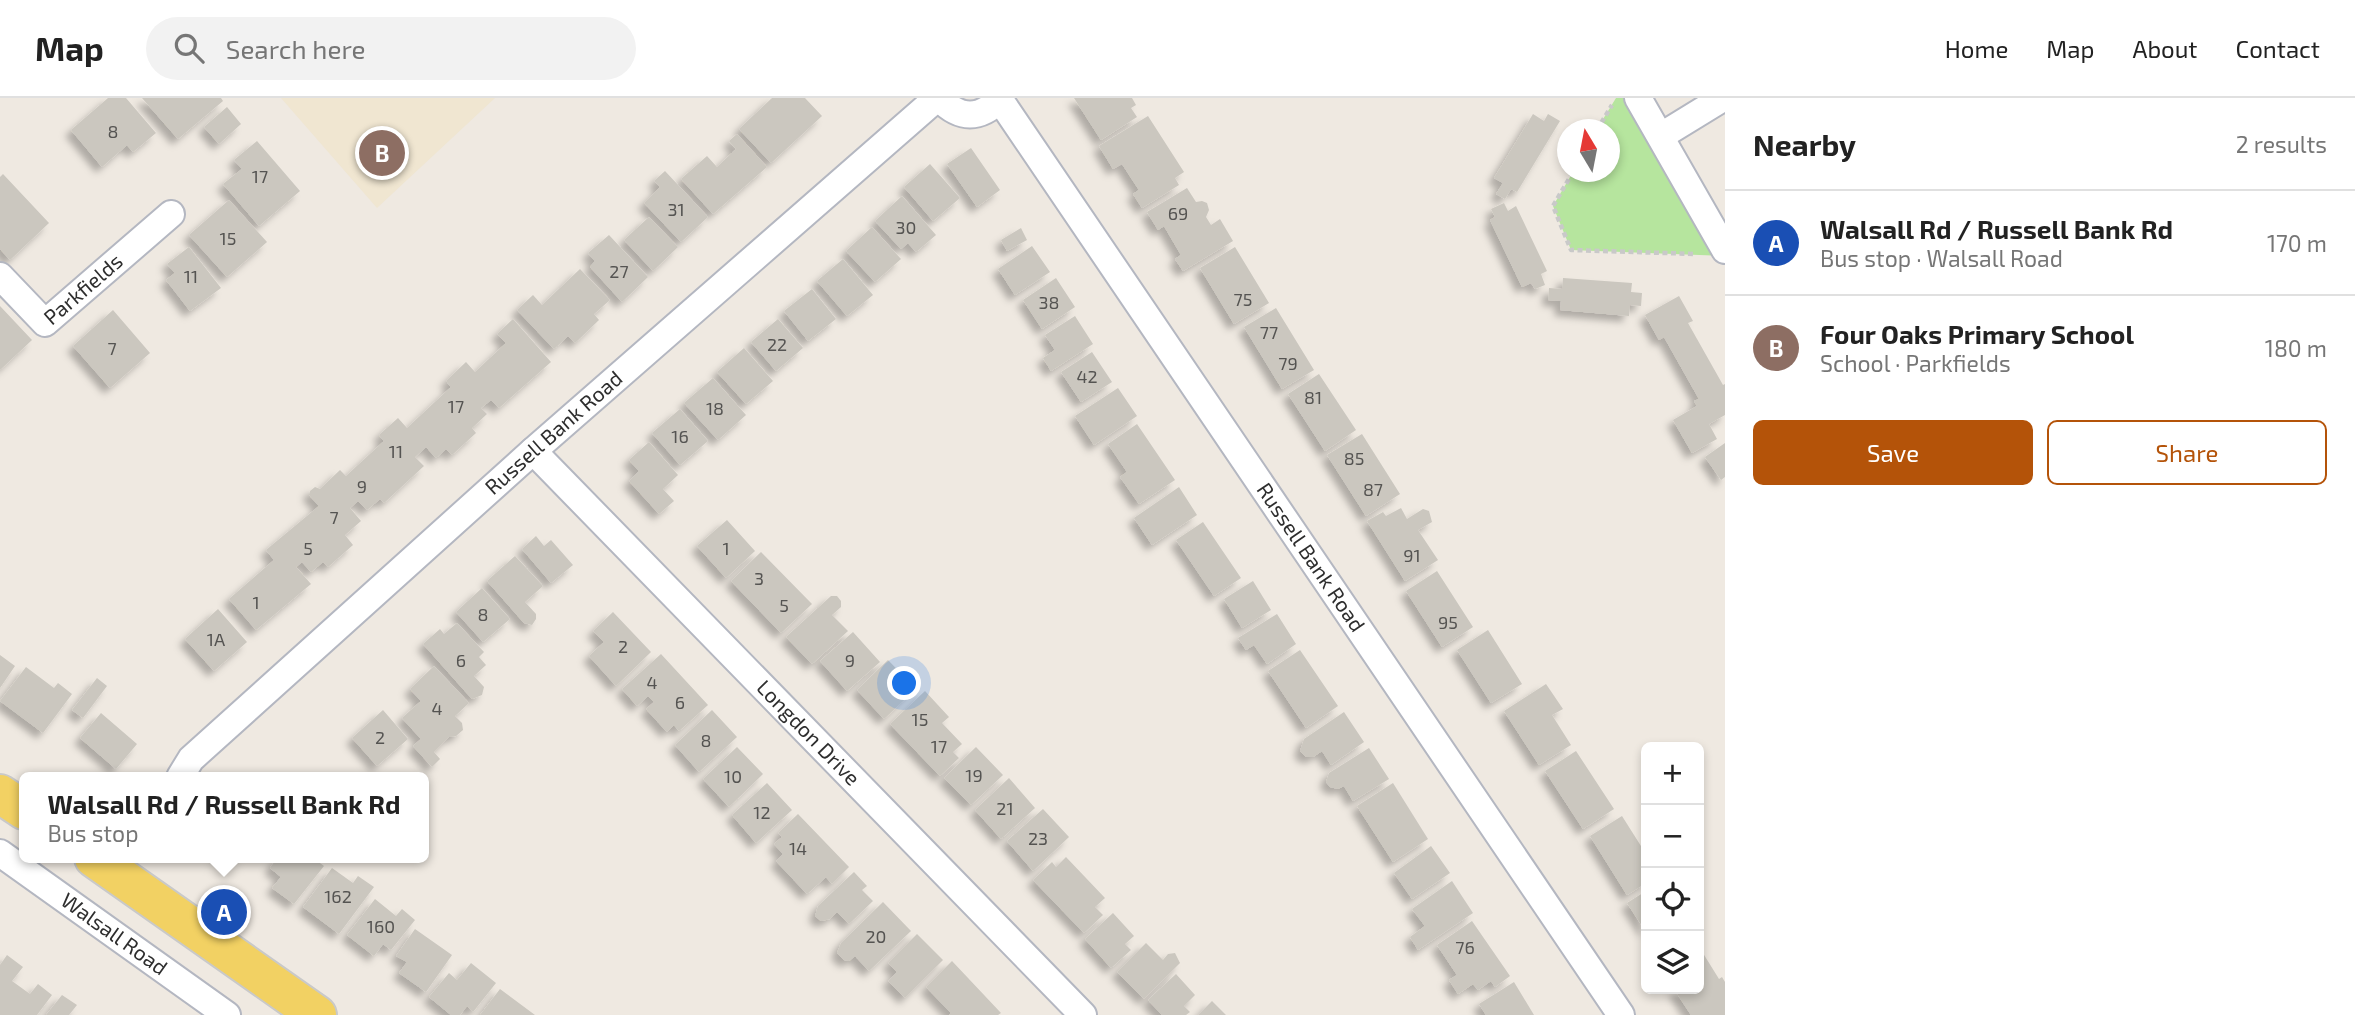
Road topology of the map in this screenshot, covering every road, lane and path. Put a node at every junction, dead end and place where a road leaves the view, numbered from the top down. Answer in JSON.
{"nodes":[{"id":1,"x":938,"y":98,"type":"edge"},
{"id":2,"x":1616,"y":98,"type":"edge"},
{"id":3,"x":1639,"y":98,"type":"edge"},
{"id":4,"x":1723,"y":98,"type":"edge"},
{"id":5,"x":1000,"y":99,"type":"edge"},
{"id":6,"x":1604,"y":119,"type":"edge"},
{"id":7,"x":1661,"y":136,"type":"junction"},
{"id":8,"x":1567,"y":182,"type":"edge"},
{"id":9,"x":171,"y":214,"type":"dead end"},
{"id":10,"x":1725,"y":250,"type":"edge"},
{"id":11,"x":1697,"y":254,"type":"dead end"},
{"id":12,"x":0,"y":276,"type":"edge"},
{"id":13,"x":533,"y":451,"type":"junction"},
{"id":14,"x":183,"y":772,"type":"edge"},
{"id":15,"x":0,"y":793,"type":"edge"},
{"id":16,"x":19,"y":806,"type":"edge"},
{"id":17,"x":0,"y":853,"type":"edge"},
{"id":18,"x":112,"y":863,"type":"edge"},
{"id":19,"x":227,"y":1015,"type":"edge"},
{"id":20,"x":317,"y":1015,"type":"edge"},
{"id":21,"x":1083,"y":1015,"type":"edge"},
{"id":22,"x":1621,"y":1015,"type":"edge"}],
"edges":[{"from":1,"to":5,"type":"street","name":"Russell Bank Road"},
{"from":1,"to":13,"type":"street","name":"Russell Bank Road"},
{"from":2,"to":6,"type":"path"},
{"from":3,"to":7,"type":"street"},
{"from":4,"to":7,"type":"street"},
{"from":5,"to":22,"type":"street","name":"Russell Bank Road"},
{"from":7,"to":10,"type":"street"},
{"from":8,"to":11,"type":"path"},
{"from":9,"to":12,"type":"street","name":"Parkfields"},
{"from":13,"to":14,"type":"street","name":"Russell Bank Road"},
{"from":13,"to":21,"type":"street","name":"Longdon Drive"},
{"from":15,"to":16,"type":"main road"},
{"from":17,"to":19,"type":"street","name":"Walsall Road"},
{"from":18,"to":20,"type":"main road"}]}
